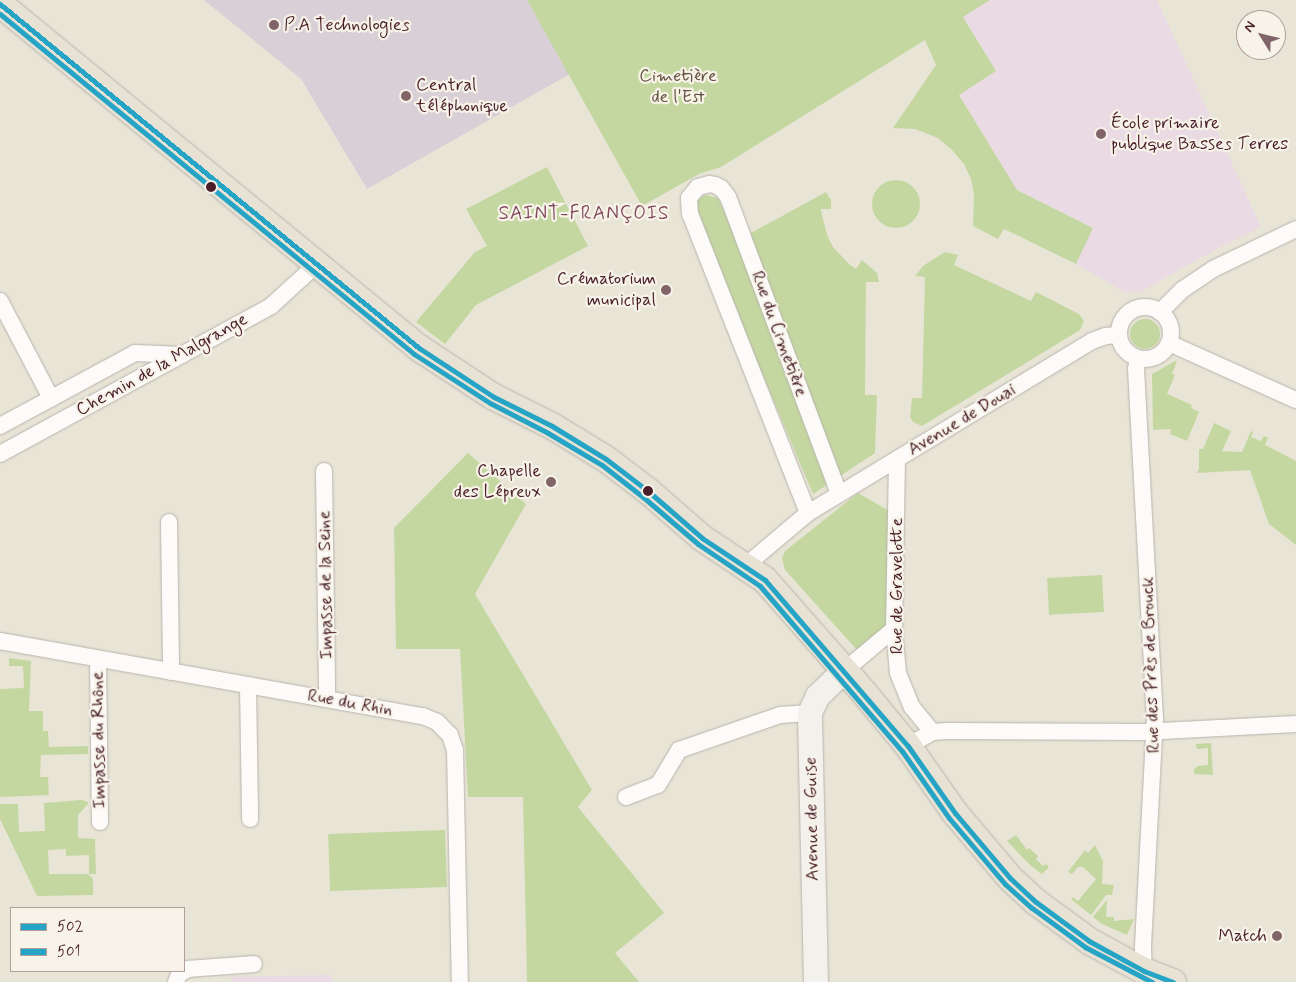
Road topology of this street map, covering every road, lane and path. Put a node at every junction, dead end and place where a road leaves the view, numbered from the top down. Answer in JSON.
{"nodes":[{"id":1,"x":0,"y":4,"type":"edge"},
{"id":2,"x":1296,"y":229,"type":"edge"},
{"id":3,"x":316,"y":265,"type":"junction"},
{"id":4,"x":0,"y":301,"type":"edge"},
{"id":5,"x":1160,"y":312,"type":"junction"},
{"id":6,"x":1118,"y":335,"type":"junction"},
{"id":7,"x":1169,"y":343,"type":"junction"},
{"id":8,"x":182,"y":355,"type":"junction"},
{"id":9,"x":1138,"y":359,"type":"junction"},
{"id":10,"x":51,"y":398,"type":"junction"},
{"id":11,"x":1296,"y":400,"type":"edge"},
{"id":12,"x":0,"y":426,"type":"edge"},
{"id":13,"x":0,"y":454,"type":"edge"},
{"id":14,"x":897,"y":459,"type":"junction"},
{"id":15,"x":324,"y":470,"type":"dead end"},
{"id":16,"x":839,"y":494,"type":"junction"},
{"id":17,"x":808,"y":513,"type":"junction"},
{"id":18,"x":168,"y":522,"type":"dead end"},
{"id":19,"x":744,"y":567,"type":"junction"},
{"id":20,"x":894,"y":629,"type":"junction"},
{"id":21,"x":0,"y":642,"type":"edge"},
{"id":22,"x":98,"y":659,"type":"junction"},
{"id":23,"x":845,"y":670,"type":"junction"},
{"id":24,"x":171,"y":672,"type":"junction"},
{"id":25,"x":248,"y":685,"type":"junction"},
{"id":26,"x":327,"y":699,"type":"junction"},
{"id":27,"x":810,"y":713,"type":"junction"},
{"id":28,"x":1296,"y":724,"type":"edge"},
{"id":29,"x":1155,"y":731,"type":"junction"},
{"id":30,"x":932,"y":732,"type":"junction"},
{"id":31,"x":908,"y":746,"type":"junction"},
{"id":32,"x":626,"y":797,"type":"dead end"},
{"id":33,"x":250,"y":820,"type":"dead end"},
{"id":34,"x":100,"y":822,"type":"dead end"},
{"id":35,"x":254,"y":964,"type":"dead end"},
{"id":36,"x":185,"y":971,"type":"edge"},
{"id":37,"x":183,"y":972,"type":"edge"},
{"id":38,"x":1144,"y":976,"type":"edge"},
{"id":39,"x":176,"y":982,"type":"edge"},
{"id":40,"x":460,"y":982,"type":"edge"},
{"id":41,"x":816,"y":982,"type":"edge"},
{"id":42,"x":1172,"y":982,"type":"edge"}],
"edges":[{"from":1,"to":3,"type":"main road"},
{"from":2,"to":5,"type":"street"},
{"from":3,"to":8,"type":"street","name":"Chemin de la Malgrange"},
{"from":3,"to":19,"type":"main road"},
{"from":4,"to":10,"type":"street"},
{"from":5,"to":6,"type":"street"},
{"from":5,"to":7,"type":"street"},
{"from":6,"to":9,"type":"street"},
{"from":6,"to":14,"type":"street","name":"Avenue de Douai"},
{"from":7,"to":9,"type":"street"},
{"from":7,"to":11,"type":"street"},
{"from":8,"to":10,"type":"street"},
{"from":8,"to":13,"type":"street","name":"Chemin de la Malgrange"},
{"from":9,"to":29,"type":"street","name":"Rue des Près de Brouck"},
{"from":10,"to":12,"type":"street"},
{"from":14,"to":16,"type":"street","name":"Avenue de Douai"},
{"from":14,"to":20,"type":"street","name":"Rue de Gravelotte"},
{"from":15,"to":26,"type":"street","name":"Impasse de la Seine"},
{"from":16,"to":17,"type":"street","name":"Avenue de Douai"},
{"from":16,"to":17,"type":"street","name":"Rue du Cimetière"},
{"from":17,"to":19,"type":"street","name":"Avenue de Douai"},
{"from":18,"to":24,"type":"street"},
{"from":19,"to":23,"type":"main road"},
{"from":20,"to":23,"type":"street"},
{"from":20,"to":30,"type":"street","name":"Rue de Gravelotte"},
{"from":21,"to":22,"type":"street","name":"Rue du Rhin"},
{"from":22,"to":24,"type":"street","name":"Rue du Rhin"},
{"from":22,"to":34,"type":"street","name":"Impasse du Rhône"},
{"from":23,"to":27,"type":"street"},
{"from":23,"to":31,"type":"main road"},
{"from":24,"to":25,"type":"street","name":"Rue du Rhin"},
{"from":25,"to":26,"type":"street","name":"Rue du Rhin"},
{"from":25,"to":33,"type":"street"},
{"from":26,"to":40,"type":"street","name":"Rue du Rhin"},
{"from":27,"to":32,"type":"street"},
{"from":27,"to":41,"type":"street","name":"Avenue de Guise"},
{"from":28,"to":29,"type":"street"},
{"from":29,"to":30,"type":"street"},
{"from":29,"to":38,"type":"street","name":"Rue des Près de Brouck"},
{"from":30,"to":31,"type":"street"},
{"from":31,"to":38,"type":"main road"},
{"from":35,"to":36,"type":"street"},
{"from":37,"to":39,"type":"street"},
{"from":38,"to":42,"type":"main road"}]}
